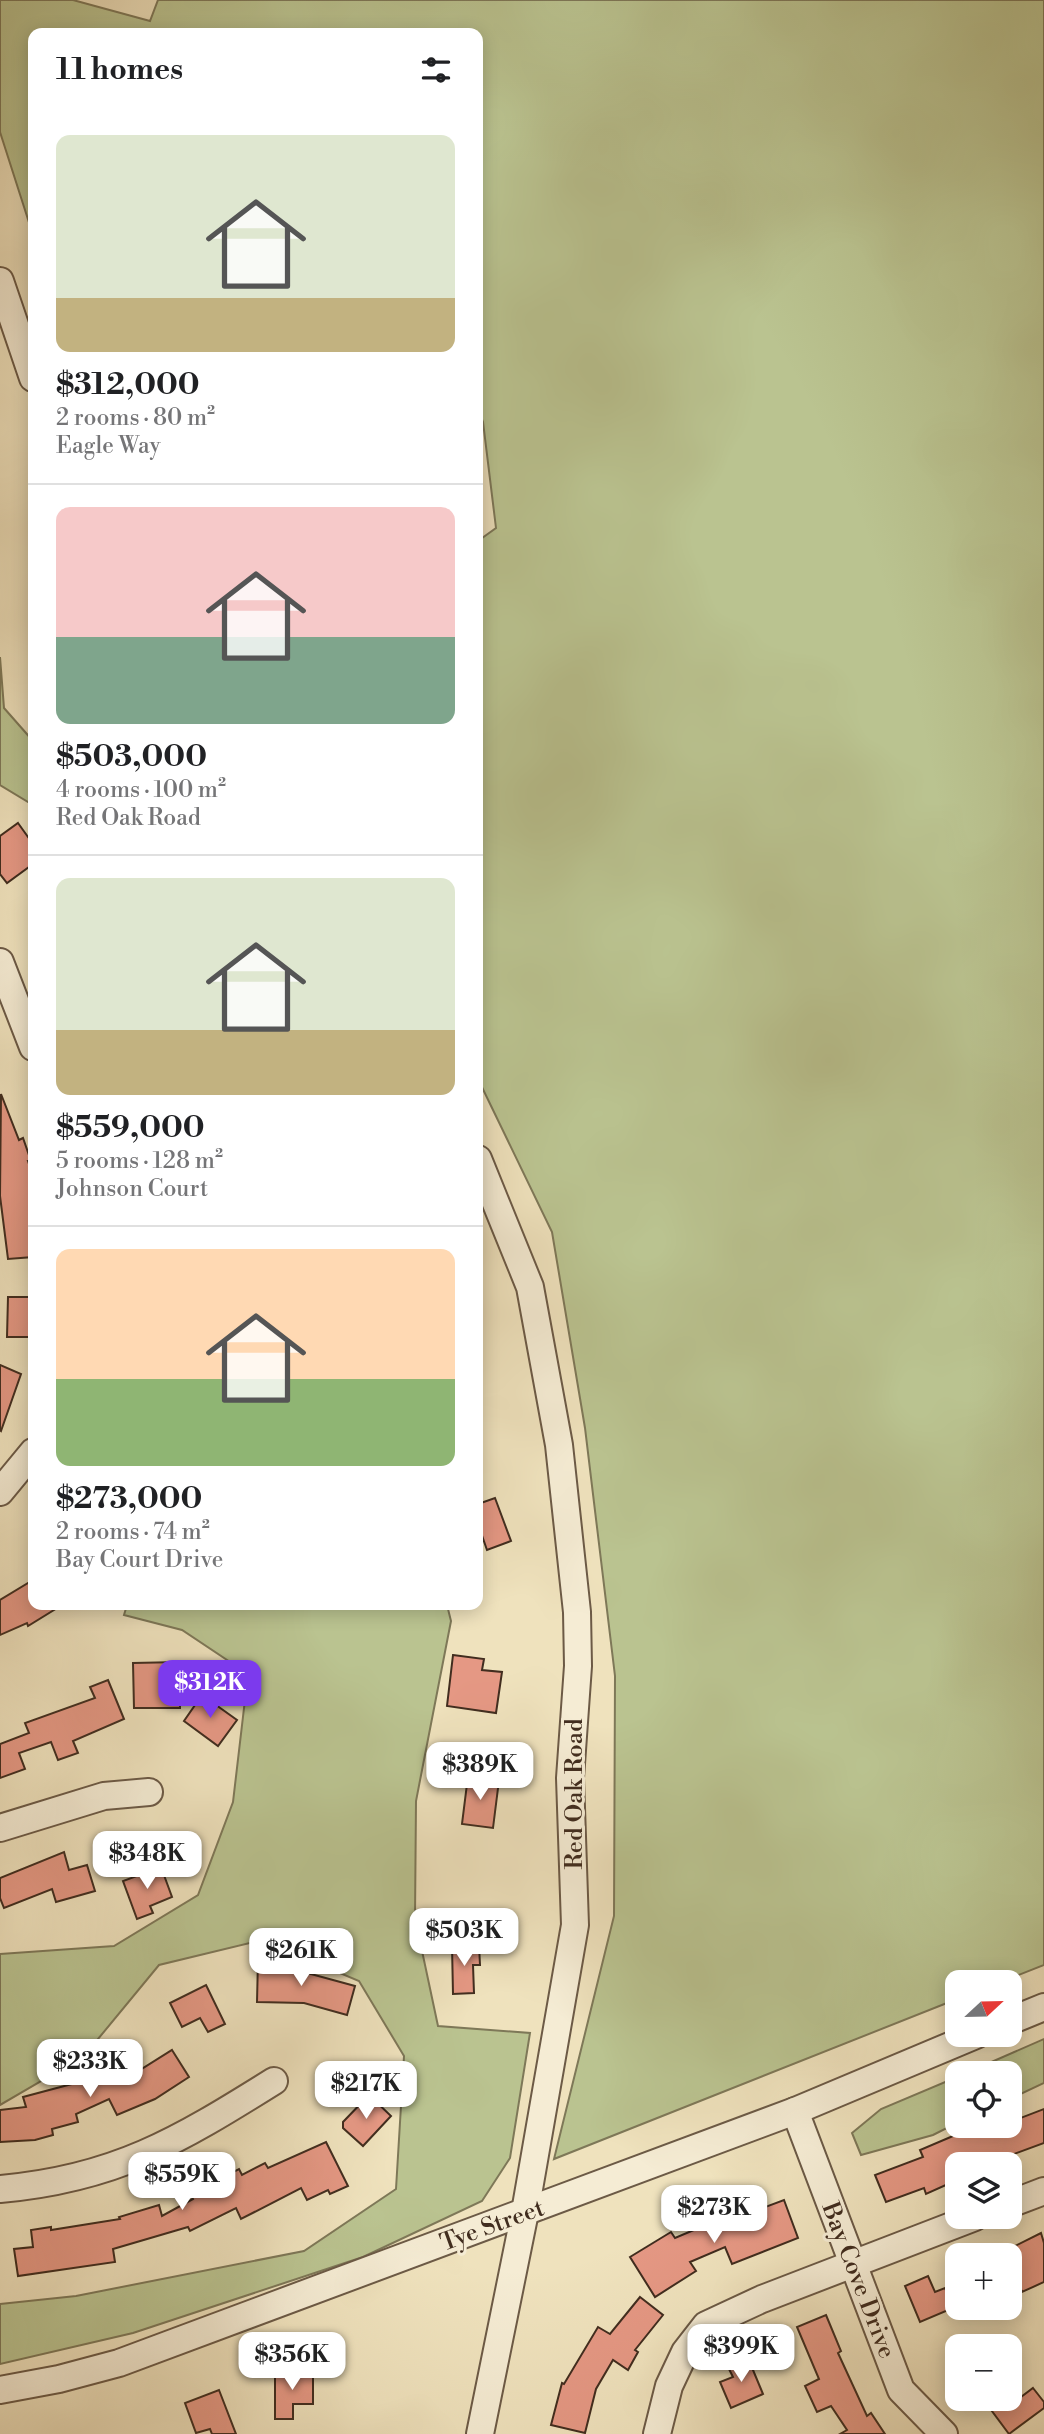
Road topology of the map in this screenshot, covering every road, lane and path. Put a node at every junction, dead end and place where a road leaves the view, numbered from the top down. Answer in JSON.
{"nodes":[{"id":1,"x":0,"y":281,"type":"edge"},
{"id":2,"x":28,"y":363,"type":"edge"},
{"id":3,"x":0,"y":962,"type":"edge"},
{"id":4,"x":28,"y":1034,"type":"edge"},
{"id":5,"x":483,"y":1171,"type":"edge"},
{"id":6,"x":28,"y":1458,"type":"edge"},
{"id":7,"x":0,"y":1492,"type":"edge"},
{"id":8,"x":149,"y":1792,"type":"dead end"},
{"id":9,"x":0,"y":1828,"type":"edge"},
{"id":10,"x":1044,"y":2007,"type":"edge"},
{"id":11,"x":1022,"y":2016,"type":"edge"},
{"id":12,"x":945,"y":2048,"type":"edge"},
{"id":13,"x":274,"y":2081,"type":"dead end"},
{"id":14,"x":795,"y":2111,"type":"junction"},
{"id":15,"x":0,"y":2189,"type":"edge"},
{"id":16,"x":1044,"y":2190,"type":"edge"},
{"id":17,"x":1022,"y":2199,"type":"edge"},
{"id":18,"x":526,"y":2212,"type":"junction"},
{"id":19,"x":945,"y":2229,"type":"edge"},
{"id":20,"x":852,"y":2265,"type":"junction"},
{"id":21,"x":0,"y":2390,"type":"edge"},
{"id":22,"x":480,"y":2434,"type":"edge"},
{"id":23,"x":657,"y":2434,"type":"edge"},
{"id":24,"x":944,"y":2434,"type":"edge"}],
"edges":[{"from":1,"to":2,"type":"street"},
{"from":3,"to":4,"type":"street"},
{"from":5,"to":18,"type":"street","name":"Red Oak Road"},
{"from":6,"to":7,"type":"street"},
{"from":8,"to":9,"type":"street"},
{"from":10,"to":11,"type":"street"},
{"from":12,"to":14,"type":"street","name":"Tye Street"},
{"from":13,"to":15,"type":"street"},
{"from":14,"to":18,"type":"street","name":"Tye Street"},
{"from":14,"to":20,"type":"street","name":"Bay Cove Drive"},
{"from":16,"to":17,"type":"street"},
{"from":18,"to":21,"type":"street","name":"Tye Street"},
{"from":18,"to":22,"type":"street","name":"Red Oak Road"},
{"from":19,"to":20,"type":"street"},
{"from":20,"to":23,"type":"street"},
{"from":20,"to":24,"type":"street","name":"Bay Cove Drive"}]}
